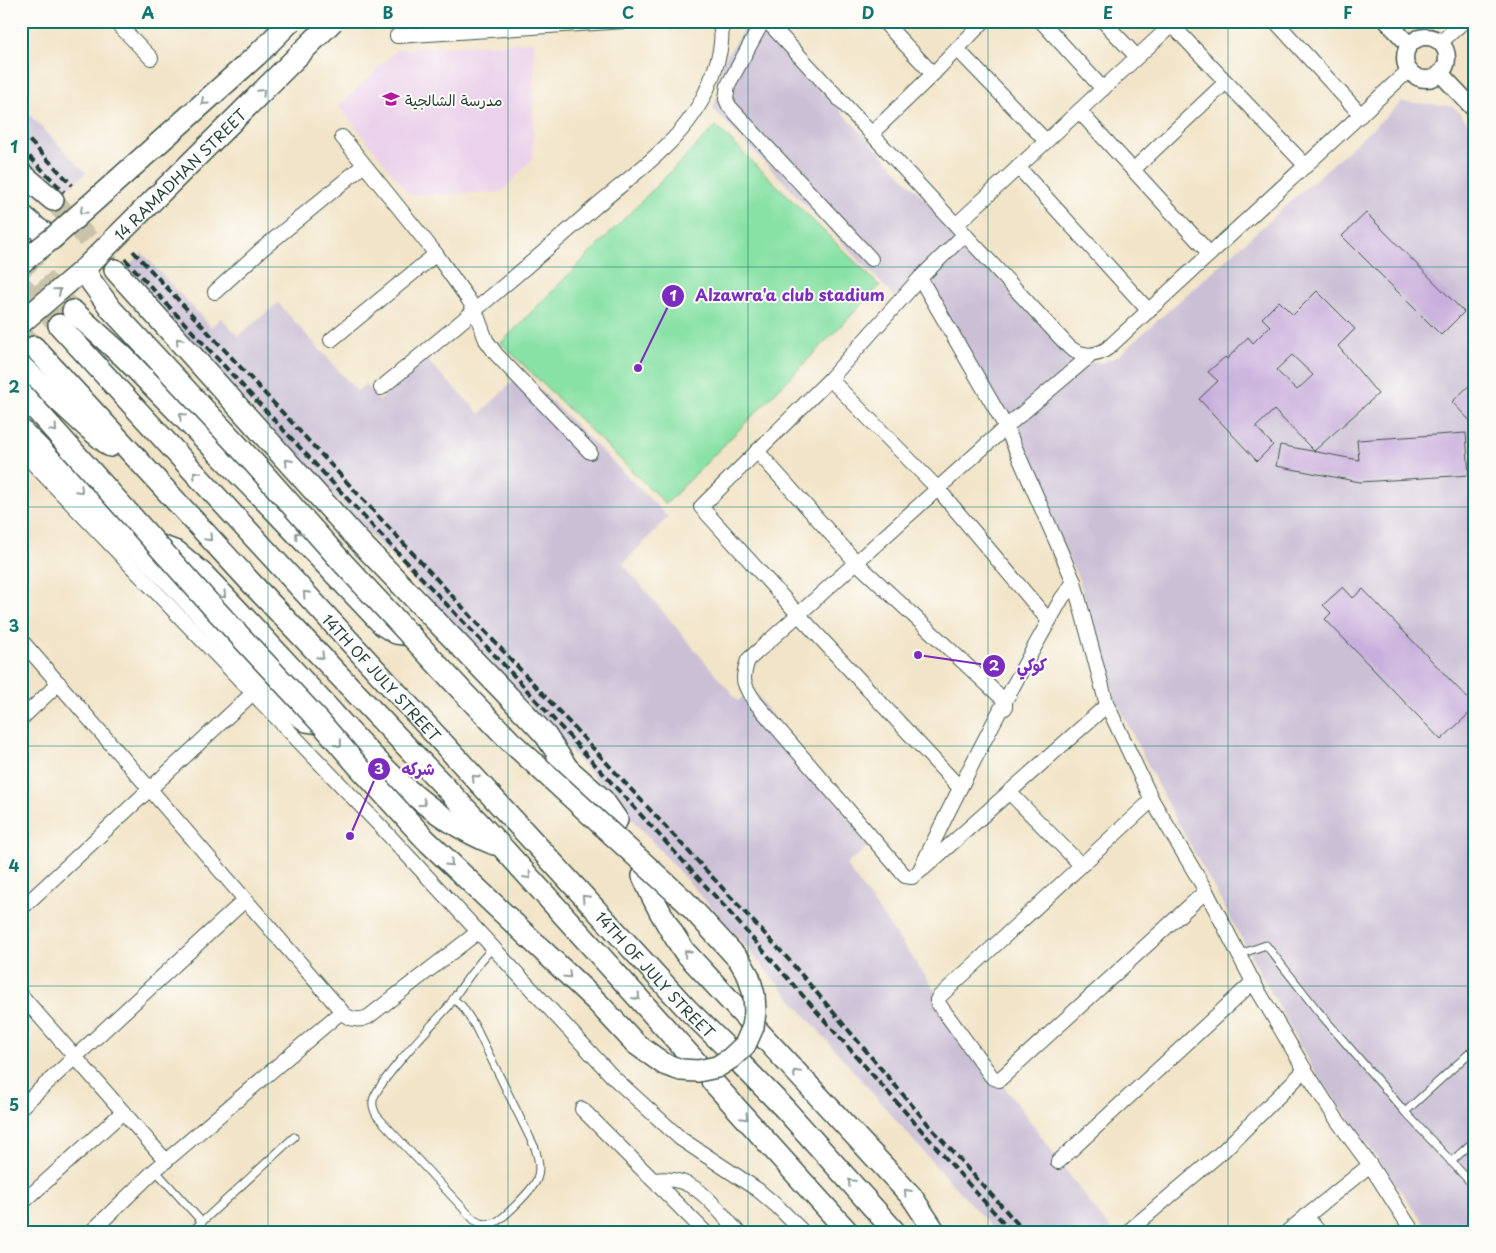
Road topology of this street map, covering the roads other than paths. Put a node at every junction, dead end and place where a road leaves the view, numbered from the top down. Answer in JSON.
{"nodes":[{"id":1,"x":115,"y":21,"type":"edge"},
{"id":2,"x":291,"y":21,"type":"edge"},
{"id":3,"x":333,"y":21,"type":"edge"},
{"id":4,"x":625,"y":21,"type":"edge"},
{"id":5,"x":719,"y":21,"type":"edge"},
{"id":6,"x":762,"y":21,"type":"edge"},
{"id":7,"x":768,"y":21,"type":"edge"},
{"id":8,"x":883,"y":21,"type":"edge"},
{"id":9,"x":984,"y":21,"type":"edge"},
{"id":10,"x":1041,"y":21,"type":"edge"},
{"id":11,"x":1103,"y":21,"type":"edge"},
{"id":12,"x":1275,"y":21,"type":"edge"},
{"id":13,"x":1387,"y":21,"type":"edge"},
{"id":14,"x":1464,"y":21,"type":"edge"},
{"id":15,"x":1174,"y":23,"type":"edge"},
{"id":16,"x":397,"y":36,"type":"dead end"},
{"id":17,"x":1440,"y":43,"type":"junction"},
{"id":18,"x":1409,"y":45,"type":"junction"},
{"id":19,"x":957,"y":49,"type":"junction"},
{"id":20,"x":1137,"y":57,"type":"junction"},
{"id":21,"x":151,"y":58,"type":"dead end"},
{"id":22,"x":1409,"y":70,"type":"junction"},
{"id":23,"x":1440,"y":73,"type":"junction"},
{"id":24,"x":933,"y":74,"type":"junction"},
{"id":25,"x":1226,"y":82,"type":"junction"},
{"id":26,"x":1103,"y":89,"type":"junction"},
{"id":27,"x":1475,"y":110,"type":"edge"},
{"id":28,"x":1079,"y":111,"type":"junction"},
{"id":29,"x":1361,"y":115,"type":"junction"},
{"id":30,"x":871,"y":134,"type":"junction"},
{"id":31,"x":342,"y":137,"type":"dead end"},
{"id":32,"x":1046,"y":141,"type":"junction"},
{"id":33,"x":364,"y":165,"type":"junction"},
{"id":34,"x":1306,"y":166,"type":"junction"},
{"id":35,"x":1018,"y":167,"type":"junction"},
{"id":36,"x":1133,"y":170,"type":"junction"},
{"id":37,"x":21,"y":173,"type":"edge"},
{"id":38,"x":53,"y":200,"type":"tunnel mouth"},
{"id":39,"x":21,"y":214,"type":"edge"},
{"id":40,"x":961,"y":229,"type":"junction"},
{"id":41,"x":53,"y":238,"type":"junction"},
{"id":42,"x":436,"y":254,"type":"junction"},
{"id":43,"x":1210,"y":254,"type":"junction"},
{"id":44,"x":871,"y":260,"type":"dead end"},
{"id":45,"x":21,"y":264,"type":"edge"},
{"id":46,"x":85,"y":268,"type":"junction"},
{"id":47,"x":116,"y":270,"type":"tunnel mouth"},
{"id":48,"x":920,"y":278,"type":"junction"},
{"id":49,"x":215,"y":292,"type":"dead end"},
{"id":50,"x":475,"y":310,"type":"junction"},
{"id":51,"x":1149,"y":311,"type":"junction"},
{"id":52,"x":21,"y":323,"type":"edge"},
{"id":53,"x":330,"y":340,"type":"dead end"},
{"id":54,"x":34,"y":347,"type":"tunnel mouth"},
{"id":55,"x":1091,"y":355,"type":"junction"},
{"id":56,"x":21,"y":366,"type":"tunnel mouth"},
{"id":57,"x":830,"y":379,"type":"junction"},
{"id":58,"x":382,"y":388,"type":"dead end"},
{"id":59,"x":21,"y":393,"type":"edge"},
{"id":60,"x":1006,"y":427,"type":"junction"},
{"id":61,"x":21,"y":430,"type":"edge"},
{"id":62,"x":21,"y":451,"type":"edge"},
{"id":63,"x":757,"y":451,"type":"junction"},
{"id":64,"x":590,"y":452,"type":"dead end"},
{"id":65,"x":254,"y":463,"type":"junction"},
{"id":66,"x":141,"y":464,"type":"junction"},
{"id":67,"x":938,"y":489,"type":"junction"},
{"id":68,"x":158,"y":545,"type":"junction"},
{"id":69,"x":856,"y":562,"type":"junction"},
{"id":70,"x":1074,"y":582,"type":"junction"},
{"id":71,"x":798,"y":614,"type":"junction"},
{"id":72,"x":1049,"y":621,"type":"junction"},
{"id":73,"x":411,"y":635,"type":"junction"},
{"id":74,"x":21,"y":640,"type":"edge"},
{"id":75,"x":59,"y":684,"type":"junction"},
{"id":76,"x":254,"y":692,"type":"junction"},
{"id":77,"x":1108,"y":705,"type":"junction"},
{"id":78,"x":1005,"y":706,"type":"junction"},
{"id":79,"x":21,"y":719,"type":"edge"},
{"id":80,"x":321,"y":723,"type":"junction"},
{"id":81,"x":568,"y":769,"type":"junction"},
{"id":82,"x":959,"y":787,"type":"junction"},
{"id":83,"x":150,"y":789,"type":"junction"},
{"id":84,"x":1009,"y":792,"type":"junction"},
{"id":85,"x":1152,"y":800,"type":"junction"},
{"id":86,"x":617,"y":820,"type":"dead end"},
{"id":87,"x":502,"y":847,"type":"junction"},
{"id":88,"x":1081,"y":865,"type":"junction"},
{"id":89,"x":919,"y":872,"type":"junction"},
{"id":90,"x":643,"y":876,"type":"dead end"},
{"id":91,"x":1206,"y":891,"type":"junction"},
{"id":92,"x":245,"y":900,"type":"junction"},
{"id":93,"x":21,"y":909,"type":"edge"},
{"id":94,"x":478,"y":932,"type":"junction"},
{"id":95,"x":493,"y":947,"type":"junction"},
{"id":96,"x":1240,"y":954,"type":"junction"},
{"id":97,"x":1253,"y":982,"type":"junction"},
{"id":98,"x":22,"y":996,"type":"edge"},
{"id":99,"x":453,"y":998,"type":"junction"},
{"id":100,"x":341,"y":1012,"type":"junction"},
{"id":101,"x":727,"y":1048,"type":"dead end"},
{"id":102,"x":1475,"y":1048,"type":"edge"},
{"id":103,"x":75,"y":1056,"type":"junction"},
{"id":104,"x":696,"y":1062,"type":"dead end"},
{"id":105,"x":742,"y":1065,"type":"dead end"},
{"id":106,"x":1305,"y":1070,"type":"junction"},
{"id":107,"x":712,"y":1081,"type":"dead end"},
{"id":108,"x":21,"y":1107,"type":"edge"},
{"id":109,"x":582,"y":1109,"type":"dead end"},
{"id":110,"x":123,"y":1112,"type":"junction"},
{"id":111,"x":1405,"y":1112,"type":"junction"},
{"id":112,"x":294,"y":1137,"type":"dead end"},
{"id":113,"x":1475,"y":1140,"type":"edge"},
{"id":114,"x":1058,"y":1162,"type":"dead end"},
{"id":115,"x":1451,"y":1162,"type":"junction"},
{"id":116,"x":161,"y":1165,"type":"junction"},
{"id":117,"x":1370,"y":1165,"type":"junction"},
{"id":118,"x":655,"y":1180,"type":"junction"},
{"id":119,"x":1475,"y":1187,"type":"edge"},
{"id":120,"x":21,"y":1204,"type":"edge"},
{"id":121,"x":1306,"y":1216,"type":"junction"},
{"id":122,"x":202,"y":1222,"type":"junction"},
{"id":123,"x":1131,"y":1229,"type":"dead end"},
{"id":124,"x":90,"y":1232,"type":"edge"},
{"id":125,"x":192,"y":1232,"type":"edge"},
{"id":126,"x":706,"y":1232,"type":"edge"},
{"id":127,"x":738,"y":1232,"type":"edge"},
{"id":128,"x":803,"y":1232,"type":"edge"},
{"id":129,"x":848,"y":1232,"type":"edge"},
{"id":130,"x":895,"y":1232,"type":"edge"},
{"id":131,"x":935,"y":1232,"type":"edge"},
{"id":132,"x":1287,"y":1232,"type":"edge"},
{"id":133,"x":1319,"y":1232,"type":"edge"},
{"id":134,"x":1413,"y":1232,"type":"edge"}],
"edges":[{"from":1,"to":21,"type":"street"},
{"from":2,"to":41,"type":"main road","one_way":true,"bridge":true},
{"from":46,"to":3,"type":"main road","name":"14 RAMADHAN STREET","one_way":true,"bridge":true},
{"from":4,"to":16,"type":"street"},
{"from":5,"to":50,"type":"street"},
{"from":6,"to":44,"type":"street"},
{"from":7,"to":30,"type":"street"},
{"from":8,"to":24,"type":"street"},
{"from":9,"to":19,"type":"street"},
{"from":10,"to":26,"type":"street"},
{"from":11,"to":20,"type":"street"},
{"from":12,"to":29,"type":"street"},
{"from":13,"to":18,"type":"street"},
{"from":14,"to":17,"type":"street"},
{"from":15,"to":20,"type":"street"},
{"from":15,"to":25,"type":"street"},
{"from":17,"to":18,"type":"street"},
{"from":17,"to":23,"type":"street"},
{"from":18,"to":22,"type":"street"},
{"from":19,"to":24,"type":"street"},
{"from":19,"to":32,"type":"street"},
{"from":20,"to":26,"type":"street"},
{"from":22,"to":23,"type":"street"},
{"from":22,"to":29,"type":"street"},
{"from":23,"to":27,"type":"street"},
{"from":24,"to":30,"type":"street"},
{"from":25,"to":34,"type":"street"},
{"from":25,"to":36,"type":"street"},
{"from":26,"to":28,"type":"street"},
{"from":28,"to":32,"type":"street"},
{"from":28,"to":36,"type":"street"},
{"from":29,"to":34,"type":"street"},
{"from":30,"to":40,"type":"street"},
{"from":31,"to":33,"type":"street"},
{"from":32,"to":35,"type":"street"},
{"from":33,"to":42,"type":"street"},
{"from":33,"to":49,"type":"street"},
{"from":34,"to":43,"type":"street"},
{"from":35,"to":40,"type":"street"},
{"from":35,"to":51,"type":"street"},
{"from":36,"to":43,"type":"street"},
{"from":37,"to":38,"type":"main road"},
{"from":39,"to":41,"type":"main road"},
{"from":40,"to":48,"type":"street"},
{"from":40,"to":55,"type":"street"},
{"from":41,"to":45,"type":"main road","bridge":true},
{"from":42,"to":50,"type":"street"},
{"from":42,"to":53,"type":"street"},
{"from":43,"to":51,"type":"street"},
{"from":52,"to":46,"type":"main road","name":"14 RAMADHAN STREET","one_way":true,"bridge":true},
{"from":46,"to":65,"type":"main road","bridge":true},
{"from":81,"to":47,"type":"main road","one_way":true},
{"from":48,"to":57,"type":"street"},
{"from":48,"to":60,"type":"street"},
{"from":50,"to":58,"type":"street"},
{"from":50,"to":64,"type":"street"},
{"from":51,"to":55,"type":"street"},
{"from":54,"to":66,"type":"main road","name":"14TH OF JULY STREET"},
{"from":55,"to":60,"type":"street"},
{"from":56,"to":66,"type":"main road"},
{"from":57,"to":63,"type":"street"},
{"from":57,"to":67,"type":"street"},
{"from":59,"to":68,"type":"main road","one_way":true,"bridge":true},
{"from":60,"to":67,"type":"street"},
{"from":60,"to":70,"type":"street"},
{"from":61,"to":80,"type":"main road","one_way":true},
{"from":62,"to":76,"type":"street"},
{"from":63,"to":69,"type":"street"},
{"from":63,"to":71,"type":"street"},
{"from":65,"to":73,"type":"main road","bridge":true},
{"from":65,"to":81,"type":"main road"},
{"from":66,"to":87,"type":"main road","name":"14TH OF JULY STREET","one_way":true},
{"from":67,"to":69,"type":"street"},
{"from":67,"to":72,"type":"street"},
{"from":68,"to":80,"type":"main road","bridge":true},
{"from":68,"to":87,"type":"main road","one_way":true},
{"from":69,"to":71,"type":"street"},
{"from":69,"to":78,"type":"street"},
{"from":70,"to":72,"type":"street"},
{"from":70,"to":77,"type":"street"},
{"from":71,"to":82,"type":"street"},
{"from":71,"to":89,"type":"street"},
{"from":72,"to":78,"type":"street"},
{"from":80,"to":73,"type":"main road","one_way":true,"bridge":true},
{"from":73,"to":101,"type":"main road","name":"14TH OF JULY STREET"},
{"from":74,"to":75,"type":"street"},
{"from":75,"to":79,"type":"street"},
{"from":75,"to":83,"type":"street"},
{"from":76,"to":83,"type":"street"},
{"from":76,"to":94,"type":"street"},
{"from":77,"to":84,"type":"street"},
{"from":77,"to":85,"type":"street"},
{"from":78,"to":82,"type":"street"},
{"from":81,"to":86,"type":"main road"},
{"from":82,"to":89,"type":"street"},
{"from":83,"to":92,"type":"street"},
{"from":83,"to":93,"type":"street"},
{"from":84,"to":88,"type":"street"},
{"from":84,"to":89,"type":"street"},
{"from":85,"to":88,"type":"street"},
{"from":85,"to":91,"type":"street"},
{"from":87,"to":104,"type":"main road","name":"14TH OF JULY STREET","one_way":true},
{"from":88,"to":91,"type":"street"},
{"from":131,"to":90,"type":"main road","one_way":true},
{"from":91,"to":96,"type":"street"},
{"from":92,"to":100,"type":"street"},
{"from":92,"to":103,"type":"street"},
{"from":94,"to":95,"type":"street"},
{"from":94,"to":100,"type":"street"},
{"from":95,"to":99,"type":"lane"},
{"from":95,"to":128,"type":"street"},
{"from":96,"to":97,"type":"street"},
{"from":96,"to":111,"type":"lane"},
{"from":97,"to":106,"type":"street"},
{"from":97,"to":114,"type":"street"},
{"from":98,"to":103,"type":"street"},
{"from":99,"to":99,"type":"lane"},
{"from":100,"to":116,"type":"street"},
{"from":102,"to":111,"type":"lane"},
{"from":103,"to":108,"type":"street"},
{"from":103,"to":110,"type":"street"},
{"from":130,"to":105,"type":"main road","one_way":true},
{"from":106,"to":117,"type":"street"},
{"from":106,"to":123,"type":"street"},
{"from":107,"to":129,"type":"main road","one_way":true},
{"from":109,"to":118,"type":"street"},
{"from":110,"to":116,"type":"street"},
{"from":110,"to":120,"type":"street"},
{"from":111,"to":115,"type":"lane"},
{"from":112,"to":122,"type":"lane"},
{"from":113,"to":115,"type":"lane"},
{"from":115,"to":119,"type":"lane"},
{"from":116,"to":122,"type":"lane"},
{"from":116,"to":124,"type":"street"},
{"from":117,"to":121,"type":"street"},
{"from":117,"to":134,"type":"street"},
{"from":118,"to":126,"type":"street"},
{"from":118,"to":127,"type":"street"},
{"from":121,"to":132,"type":"street"},
{"from":121,"to":133,"type":"street"},
{"from":122,"to":125,"type":"lane"}]}
